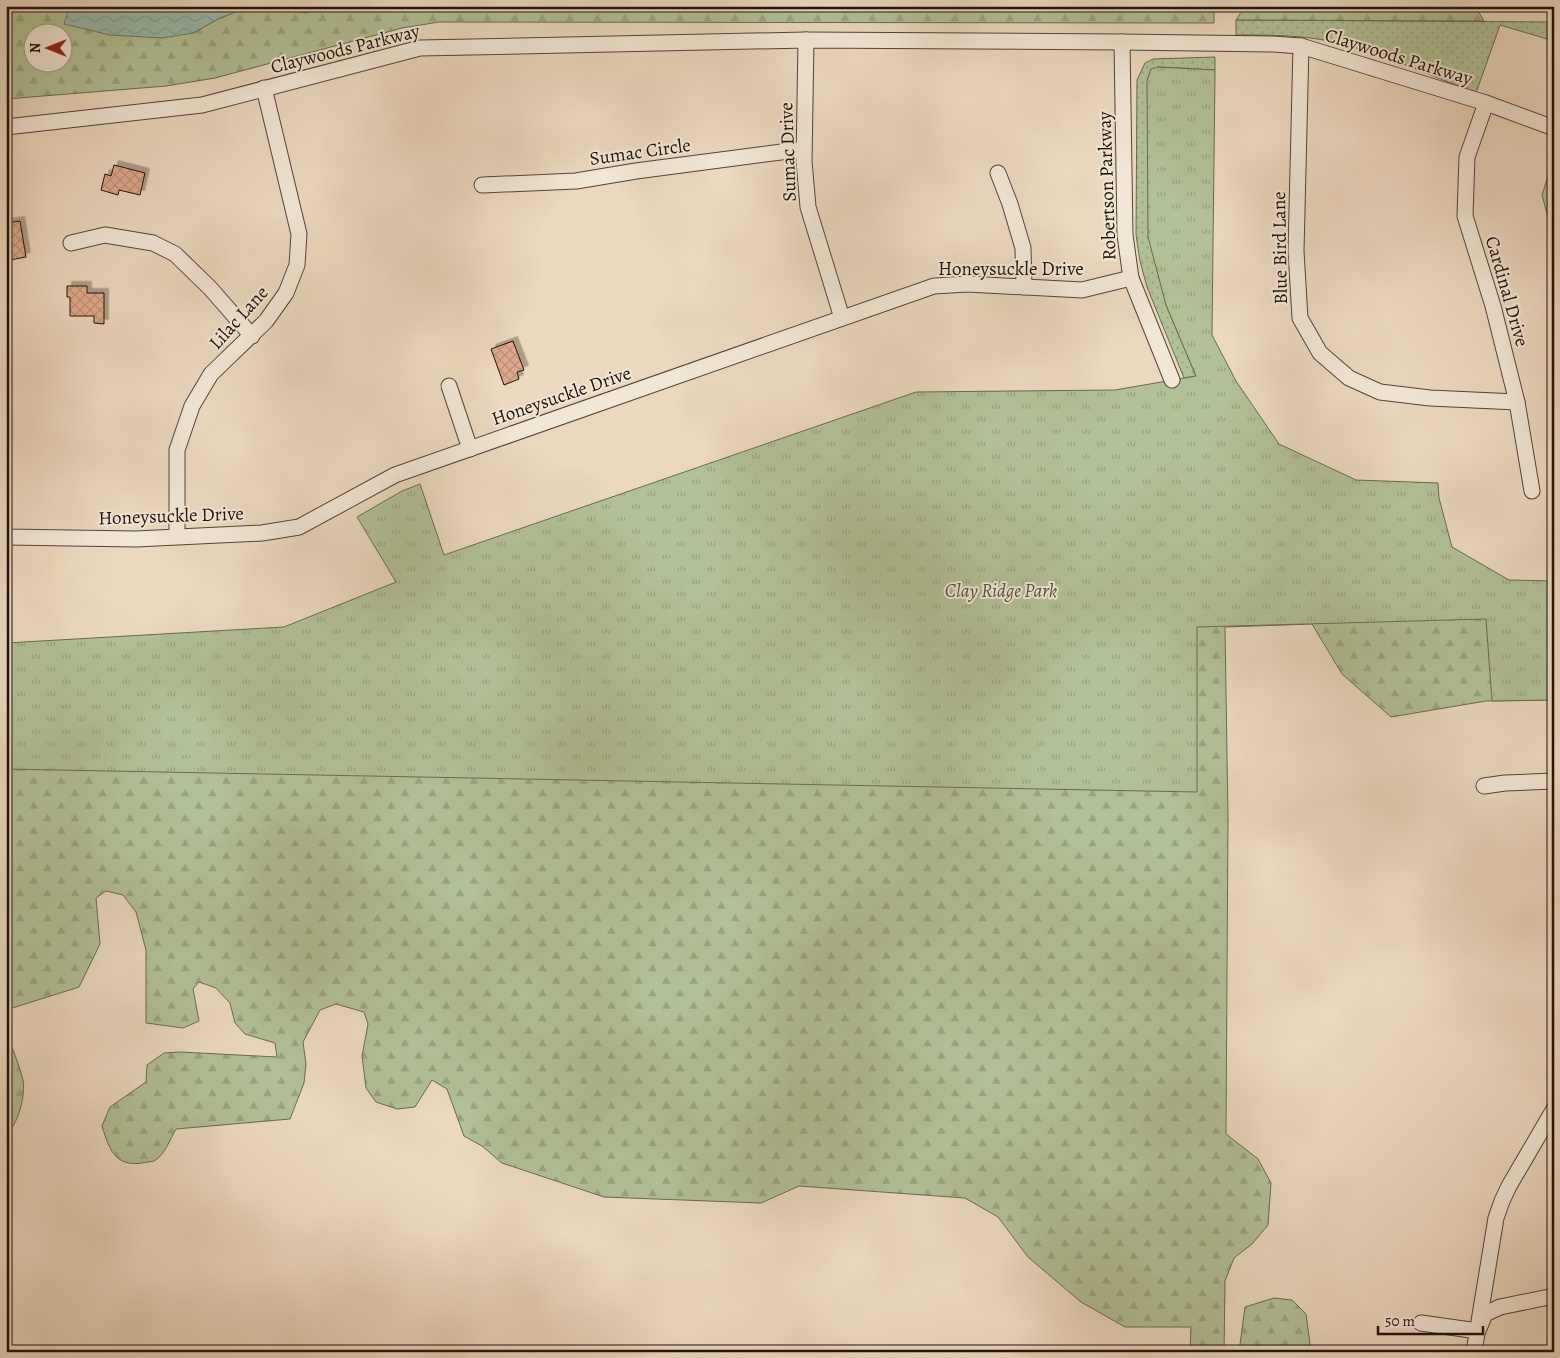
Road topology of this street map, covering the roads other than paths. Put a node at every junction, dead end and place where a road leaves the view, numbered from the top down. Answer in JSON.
{"nodes":[{"id":1,"x":806,"y":40,"type":"junction"},
{"id":2,"x":1122,"y":42,"type":"junction"},
{"id":3,"x":1301,"y":46,"type":"junction"},
{"id":4,"x":264,"y":88,"type":"junction"},
{"id":5,"x":1486,"y":104,"type":"junction"},
{"id":6,"x":6,"y":127,"type":"edge"},
{"id":7,"x":1554,"y":128,"type":"edge"},
{"id":8,"x":804,"y":149,"type":"junction"},
{"id":9,"x":998,"y":173,"type":"dead end"},
{"id":10,"x":482,"y":185,"type":"dead end"},
{"id":11,"x":71,"y":243,"type":"dead end"},
{"id":12,"x":1131,"y":278,"type":"junction"},
{"id":13,"x":1024,"y":287,"type":"junction"},
{"id":14,"x":842,"y":318,"type":"junction"},
{"id":15,"x":252,"y":336,"type":"junction"},
{"id":16,"x":1172,"y":380,"type":"dead end"},
{"id":17,"x":449,"y":386,"type":"dead end"},
{"id":18,"x":1518,"y":402,"type":"junction"},
{"id":19,"x":470,"y":449,"type":"junction"},
{"id":20,"x":1532,"y":491,"type":"dead end"},
{"id":21,"x":177,"y":536,"type":"junction"},
{"id":22,"x":6,"y":537,"type":"edge"},
{"id":23,"x":1554,"y":781,"type":"edge"},
{"id":24,"x":1484,"y":786,"type":"dead end"},
{"id":25,"x":1554,"y":1110,"type":"edge"},
{"id":26,"x":1554,"y":1296,"type":"edge"},
{"id":27,"x":1421,"y":1323,"type":"dead end"},
{"id":28,"x":1478,"y":1332,"type":"junction"},
{"id":29,"x":1474,"y":1352,"type":"edge"}],
"edges":[{"from":1,"to":2,"type":"street","name":"Claywoods Parkway"},
{"from":1,"to":4,"type":"street","name":"Claywoods Parkway"},
{"from":1,"to":8,"type":"street","name":"Sumac Drive"},
{"from":2,"to":3,"type":"street","name":"Claywoods Parkway"},
{"from":2,"to":12,"type":"street","name":"Robertson Parkway"},
{"from":3,"to":5,"type":"street","name":"Claywoods Parkway"},
{"from":3,"to":18,"type":"street","name":"Blue Bird Lane"},
{"from":4,"to":6,"type":"street","name":"Claywoods Parkway"},
{"from":4,"to":15,"type":"street","name":"Lilac Lane"},
{"from":5,"to":7,"type":"street","name":"Claywoods Parkway"},
{"from":5,"to":18,"type":"street","name":"Cardinal Drive"},
{"from":8,"to":10,"type":"street","name":"Sumac Circle"},
{"from":8,"to":14,"type":"street","name":"Sumac Drive"},
{"from":9,"to":13,"type":"street"},
{"from":11,"to":15,"type":"street"},
{"from":12,"to":13,"type":"street","name":"Honeysuckle Drive"},
{"from":12,"to":16,"type":"street","name":"Robertson Parkway"},
{"from":13,"to":14,"type":"street","name":"Honeysuckle Drive"},
{"from":14,"to":19,"type":"street","name":"Honeysuckle Drive"},
{"from":15,"to":21,"type":"street","name":"Lilac Lane"},
{"from":17,"to":19,"type":"street"},
{"from":18,"to":20,"type":"street","name":"Cardinal Drive"},
{"from":19,"to":21,"type":"street","name":"Honeysuckle Drive"},
{"from":21,"to":22,"type":"street","name":"Honeysuckle Drive"},
{"from":23,"to":24,"type":"street"},
{"from":25,"to":28,"type":"street"},
{"from":26,"to":28,"type":"street"},
{"from":27,"to":28,"type":"street"},
{"from":28,"to":29,"type":"street"}]}
